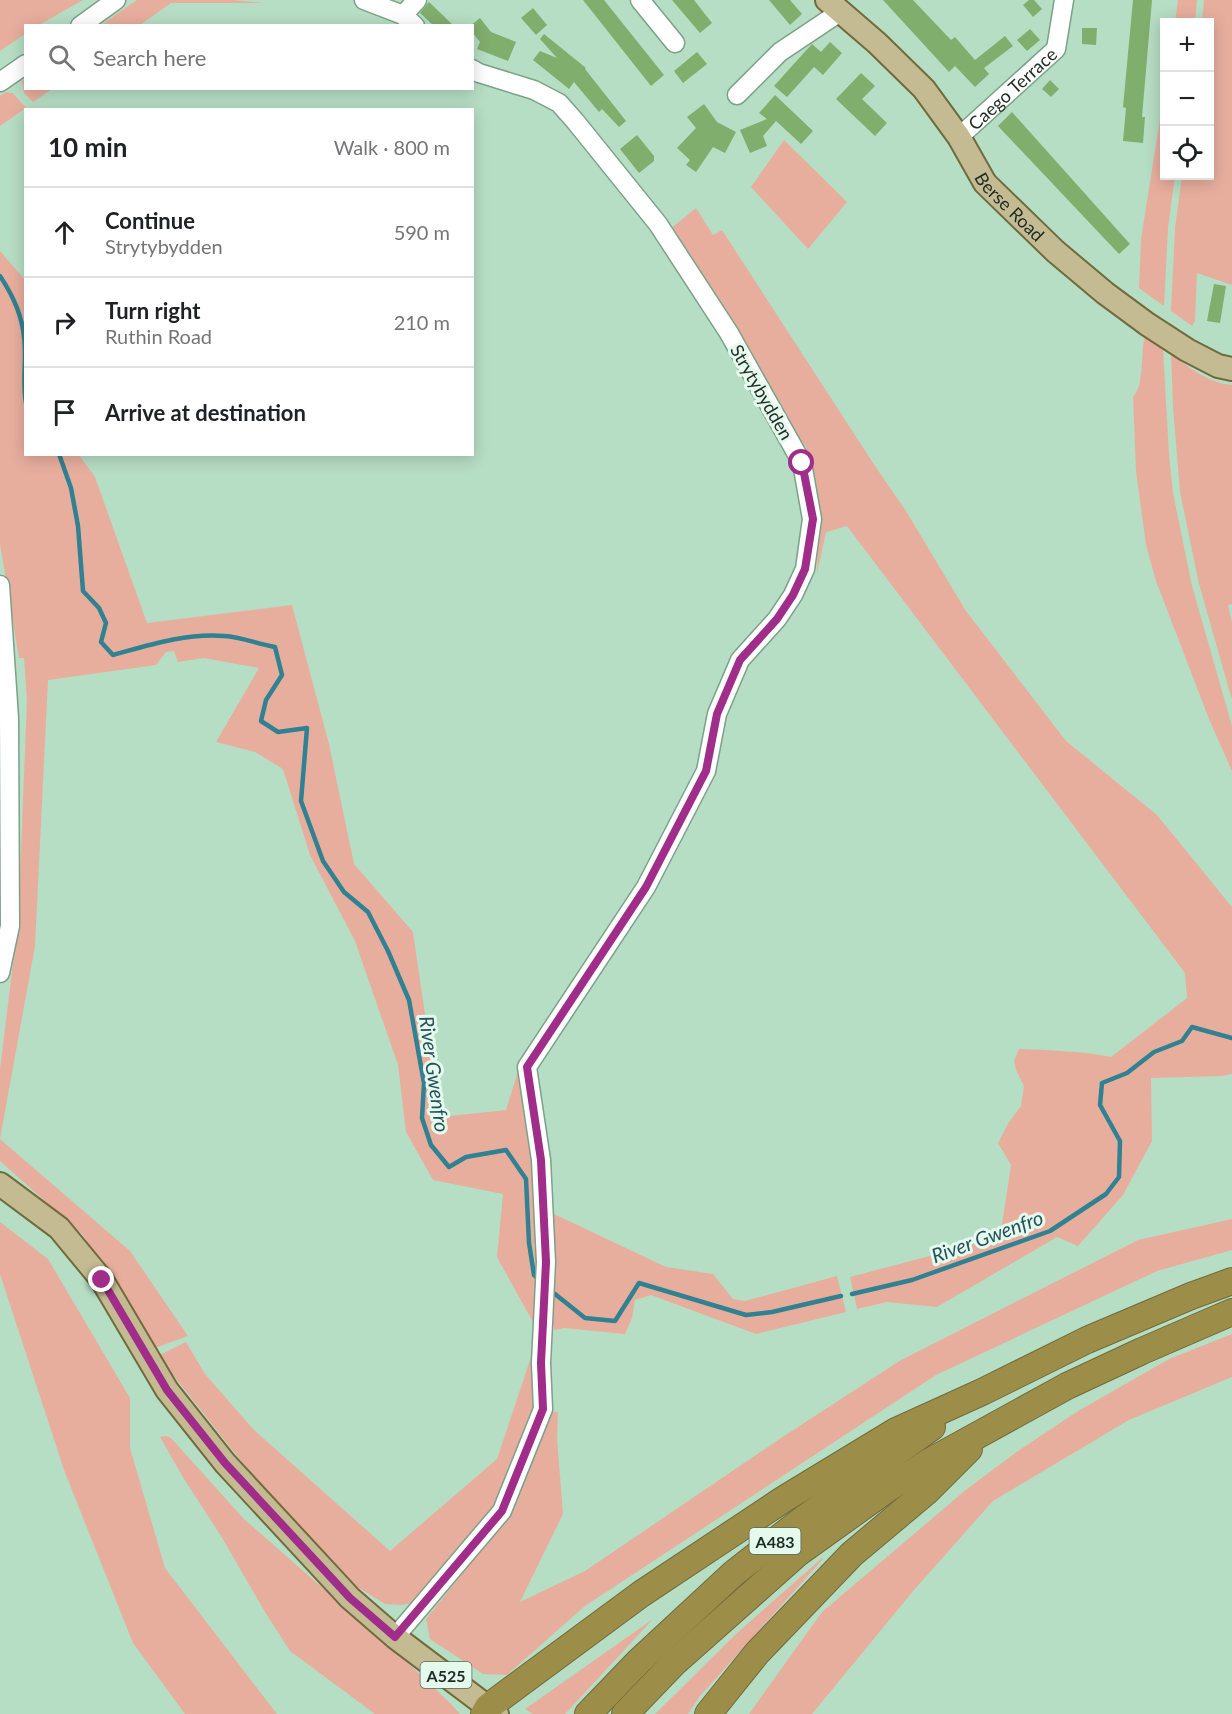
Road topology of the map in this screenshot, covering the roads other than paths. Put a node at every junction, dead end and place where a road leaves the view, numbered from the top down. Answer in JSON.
{"nodes":[{"id":1,"x":116,"y":0,"type":"edge"},
{"id":2,"x":364,"y":0,"type":"edge"},
{"id":3,"x":417,"y":0,"type":"edge"},
{"id":4,"x":640,"y":0,"type":"edge"},
{"id":5,"x":1064,"y":0,"type":"edge"},
{"id":6,"x":834,"y":6,"type":"edge"},
{"id":7,"x":409,"y":20,"type":"edge"},
{"id":8,"x":83,"y":24,"type":"edge"},
{"id":9,"x":675,"y":43,"type":"dead end"},
{"id":10,"x":24,"y":65,"type":"edge"},
{"id":11,"x":474,"y":70,"type":"edge"},
{"id":12,"x":0,"y":82,"type":"edge"},
{"id":13,"x":737,"y":95,"type":"dead end"},
{"id":14,"x":959,"y":137,"type":"junction"},
{"id":15,"x":1232,"y":369,"type":"edge"},
{"id":16,"x":0,"y":585,"type":"edge"},
{"id":17,"x":0,"y":973,"type":"edge"},
{"id":18,"x":0,"y":1184,"type":"edge"},
{"id":19,"x":1232,"y":1281,"type":"edge"},
{"id":20,"x":1232,"y":1312,"type":"edge"},
{"id":21,"x":982,"y":1392,"type":"junction"},
{"id":22,"x":993,"y":1426,"type":"junction"},
{"id":23,"x":395,"y":1637,"type":"junction"},
{"id":24,"x":490,"y":1712,"type":"edge"},
{"id":25,"x":588,"y":1714,"type":"edge"},
{"id":26,"x":625,"y":1714,"type":"edge"},
{"id":27,"x":708,"y":1714,"type":"edge"}],
"edges":[{"from":1,"to":8,"type":"street"},
{"from":2,"to":7,"type":"street"},
{"from":3,"to":7,"type":"street"},
{"from":4,"to":9,"type":"street"},
{"from":5,"to":14,"type":"street","name":"Caego Terrace"},
{"from":6,"to":13,"type":"street"},
{"from":6,"to":14,"type":"main road","name":"Berse Road"},
{"from":10,"to":12,"type":"street"},
{"from":11,"to":23,"type":"street","name":"Strytybydden"},
{"from":14,"to":15,"type":"main road","name":"Berse Road"},
{"from":16,"to":17,"type":"street"},
{"from":18,"to":23,"type":"main road","number":"A525"},
{"from":19,"to":21,"type":"highway","number":"A483"},
{"from":20,"to":22,"type":"highway","number":"A483"},
{"from":21,"to":24,"type":"highway"},
{"from":21,"to":25,"type":"highway","number":"A483"},
{"from":22,"to":26,"type":"highway","number":"A483"},
{"from":22,"to":27,"type":"highway","number":"A483"},
{"from":23,"to":24,"type":"main road","number":"A525"}]}
